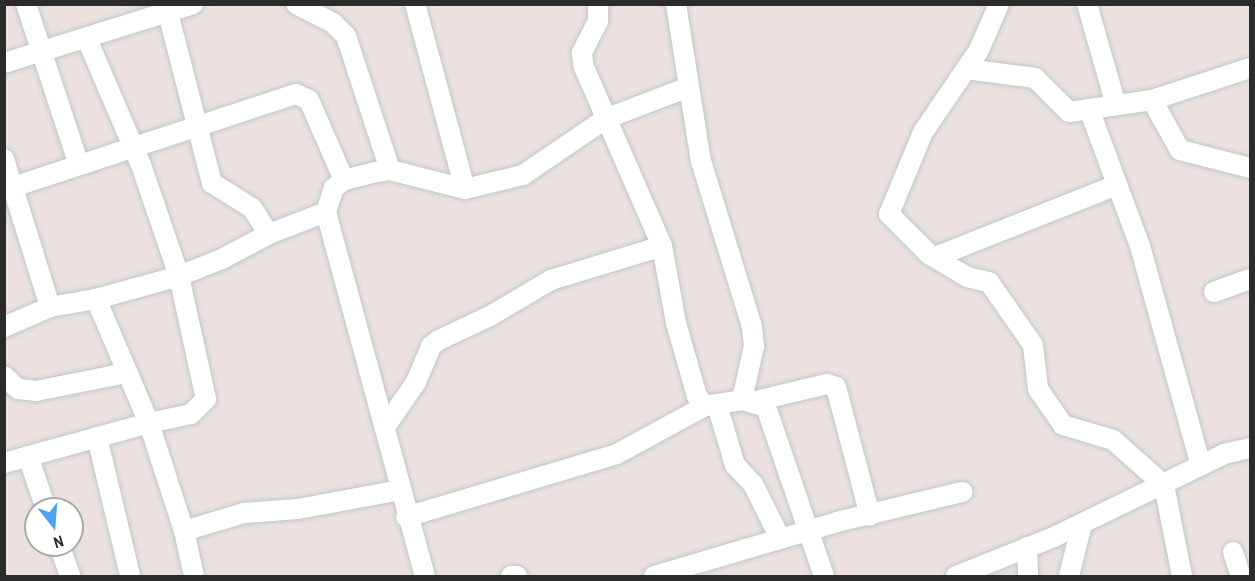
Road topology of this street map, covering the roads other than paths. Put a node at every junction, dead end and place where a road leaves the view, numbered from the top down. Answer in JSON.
{"nodes":[{"id":1,"x":26,"y":4,"type":"edge"},
{"id":2,"x":193,"y":4,"type":"edge"},
{"id":3,"x":296,"y":4,"type":"edge"},
{"id":4,"x":415,"y":4,"type":"edge"},
{"id":5,"x":598,"y":4,"type":"edge"},
{"id":6,"x":676,"y":4,"type":"edge"},
{"id":7,"x":999,"y":4,"type":"edge"},
{"id":8,"x":1087,"y":4,"type":"edge"},
{"id":9,"x":168,"y":13,"type":"junction"},
{"id":10,"x":87,"y":39,"type":"junction"},
{"id":11,"x":42,"y":52,"type":"junction"},
{"id":12,"x":4,"y":63,"type":"edge"},
{"id":13,"x":1251,"y":68,"type":"edge"},
{"id":14,"x":966,"y":69,"type":"junction"},
{"id":15,"x":688,"y":87,"type":"junction"},
{"id":16,"x":1152,"y":100,"type":"junction"},
{"id":17,"x":1116,"y":105,"type":"junction"},
{"id":18,"x":1089,"y":109,"type":"junction"},
{"id":19,"x":605,"y":119,"type":"junction"},
{"id":20,"x":197,"y":124,"type":"junction"},
{"id":21,"x":132,"y":146,"type":"junction"},
{"id":22,"x":4,"y":159,"type":"edge"},
{"id":23,"x":79,"y":165,"type":"junction"},
{"id":24,"x":1251,"y":168,"type":"edge"},
{"id":25,"x":390,"y":170,"type":"junction"},
{"id":26,"x":344,"y":180,"type":"junction"},
{"id":27,"x":1117,"y":185,"type":"junction"},
{"id":28,"x":9,"y":189,"type":"edge"},
{"id":29,"x":465,"y":189,"type":"junction"},
{"id":30,"x":326,"y":212,"type":"junction"},
{"id":31,"x":269,"y":234,"type":"junction"},
{"id":32,"x":662,"y":246,"type":"junction"},
{"id":33,"x":935,"y":257,"type":"junction"},
{"id":34,"x":179,"y":276,"type":"junction"},
{"id":35,"x":1251,"y":279,"type":"edge"},
{"id":36,"x":1214,"y":292,"type":"dead end"},
{"id":37,"x":96,"y":299,"type":"junction"},
{"id":38,"x":50,"y":307,"type":"junction"},
{"id":39,"x":4,"y":327,"type":"edge"},
{"id":40,"x":126,"y":373,"type":"junction"},
{"id":41,"x":4,"y":376,"type":"edge"},
{"id":42,"x":749,"y":401,"type":"junction"},
{"id":43,"x":711,"y":405,"type":"junction"},
{"id":44,"x":149,"y":423,"type":"junction"},
{"id":45,"x":385,"y":427,"type":"junction"},
{"id":46,"x":97,"y":437,"type":"junction"},
{"id":47,"x":1251,"y":448,"type":"edge"},
{"id":48,"x":28,"y":456,"type":"junction"},
{"id":49,"x":4,"y":463,"type":"edge"},
{"id":50,"x":1201,"y":466,"type":"junction"},
{"id":51,"x":1164,"y":485,"type":"junction"},
{"id":52,"x":401,"y":490,"type":"junction"},
{"id":53,"x":962,"y":492,"type":"dead end"},
{"id":54,"x":42,"y":497,"type":"edge"},
{"id":55,"x":870,"y":516,"type":"junction"},
{"id":56,"x":406,"y":517,"type":"junction"},
{"id":57,"x":1082,"y":524,"type":"junction"},
{"id":58,"x":810,"y":530,"type":"junction"},
{"id":59,"x":184,"y":531,"type":"junction"},
{"id":60,"x":780,"y":538,"type":"junction"},
{"id":61,"x":1027,"y":547,"type":"junction"},
{"id":62,"x":1233,"y":552,"type":"dead end"},
{"id":63,"x":63,"y":557,"type":"edge"},
{"id":64,"x":70,"y":576,"type":"edge"},
{"id":65,"x":130,"y":576,"type":"edge"},
{"id":66,"x":194,"y":576,"type":"edge"},
{"id":67,"x":425,"y":576,"type":"edge"},
{"id":68,"x":511,"y":576,"type":"edge"},
{"id":69,"x":517,"y":576,"type":"edge"},
{"id":70,"x":654,"y":576,"type":"edge"},
{"id":71,"x":824,"y":576,"type":"edge"},
{"id":72,"x":956,"y":576,"type":"edge"},
{"id":73,"x":1028,"y":576,"type":"edge"},
{"id":74,"x":1069,"y":576,"type":"edge"},
{"id":75,"x":1182,"y":576,"type":"edge"},
{"id":76,"x":1240,"y":576,"type":"edge"}],
"edges":[{"from":1,"to":11,"type":"street"},
{"from":2,"to":9,"type":"street"},
{"from":3,"to":25,"type":"street"},
{"from":4,"to":29,"type":"street"},
{"from":5,"to":19,"type":"street"},
{"from":6,"to":15,"type":"street"},
{"from":7,"to":14,"type":"street"},
{"from":8,"to":17,"type":"street"},
{"from":9,"to":10,"type":"street"},
{"from":9,"to":20,"type":"street"},
{"from":10,"to":11,"type":"street"},
{"from":10,"to":21,"type":"street"},
{"from":11,"to":12,"type":"street"},
{"from":11,"to":23,"type":"street"},
{"from":13,"to":16,"type":"street"},
{"from":14,"to":18,"type":"street"},
{"from":14,"to":33,"type":"street"},
{"from":15,"to":19,"type":"street"},
{"from":15,"to":42,"type":"street"},
{"from":16,"to":17,"type":"street"},
{"from":16,"to":24,"type":"street"},
{"from":17,"to":18,"type":"street"},
{"from":18,"to":27,"type":"street"},
{"from":19,"to":29,"type":"street"},
{"from":19,"to":32,"type":"street"},
{"from":20,"to":21,"type":"street"},
{"from":20,"to":26,"type":"street"},
{"from":20,"to":31,"type":"street"},
{"from":21,"to":23,"type":"street"},
{"from":21,"to":34,"type":"street"},
{"from":22,"to":28,"type":"street"},
{"from":23,"to":28,"type":"street"},
{"from":25,"to":26,"type":"street"},
{"from":25,"to":29,"type":"street"},
{"from":26,"to":30,"type":"street"},
{"from":27,"to":33,"type":"street"},
{"from":27,"to":50,"type":"street"},
{"from":28,"to":38,"type":"street"},
{"from":30,"to":31,"type":"street"},
{"from":30,"to":45,"type":"street"},
{"from":31,"to":34,"type":"street"},
{"from":32,"to":43,"type":"street"},
{"from":32,"to":45,"type":"street"},
{"from":33,"to":51,"type":"street"},
{"from":34,"to":37,"type":"street"},
{"from":34,"to":44,"type":"street"},
{"from":35,"to":36,"type":"street"},
{"from":37,"to":38,"type":"street"},
{"from":37,"to":40,"type":"street"},
{"from":38,"to":39,"type":"street"},
{"from":40,"to":41,"type":"street"},
{"from":40,"to":44,"type":"street"},
{"from":42,"to":43,"type":"street"},
{"from":42,"to":55,"type":"street"},
{"from":42,"to":58,"type":"street"},
{"from":43,"to":56,"type":"street"},
{"from":43,"to":60,"type":"street"},
{"from":44,"to":46,"type":"street"},
{"from":44,"to":59,"type":"street"},
{"from":45,"to":52,"type":"street"},
{"from":46,"to":48,"type":"street"},
{"from":46,"to":65,"type":"street"},
{"from":47,"to":50,"type":"street"},
{"from":48,"to":49,"type":"street"},
{"from":48,"to":54,"type":"street"},
{"from":50,"to":51,"type":"street"},
{"from":51,"to":57,"type":"street"},
{"from":51,"to":75,"type":"street"},
{"from":52,"to":56,"type":"street"},
{"from":52,"to":59,"type":"street"},
{"from":53,"to":55,"type":"street"},
{"from":55,"to":58,"type":"street"},
{"from":56,"to":67,"type":"street"},
{"from":57,"to":61,"type":"street"},
{"from":57,"to":74,"type":"street"},
{"from":58,"to":60,"type":"street"},
{"from":58,"to":71,"type":"street"},
{"from":59,"to":66,"type":"street"},
{"from":60,"to":70,"type":"street"},
{"from":61,"to":72,"type":"street"},
{"from":61,"to":73,"type":"street"},
{"from":62,"to":76,"type":"street"},
{"from":63,"to":64,"type":"street"},
{"from":68,"to":69,"type":"street"}]}
